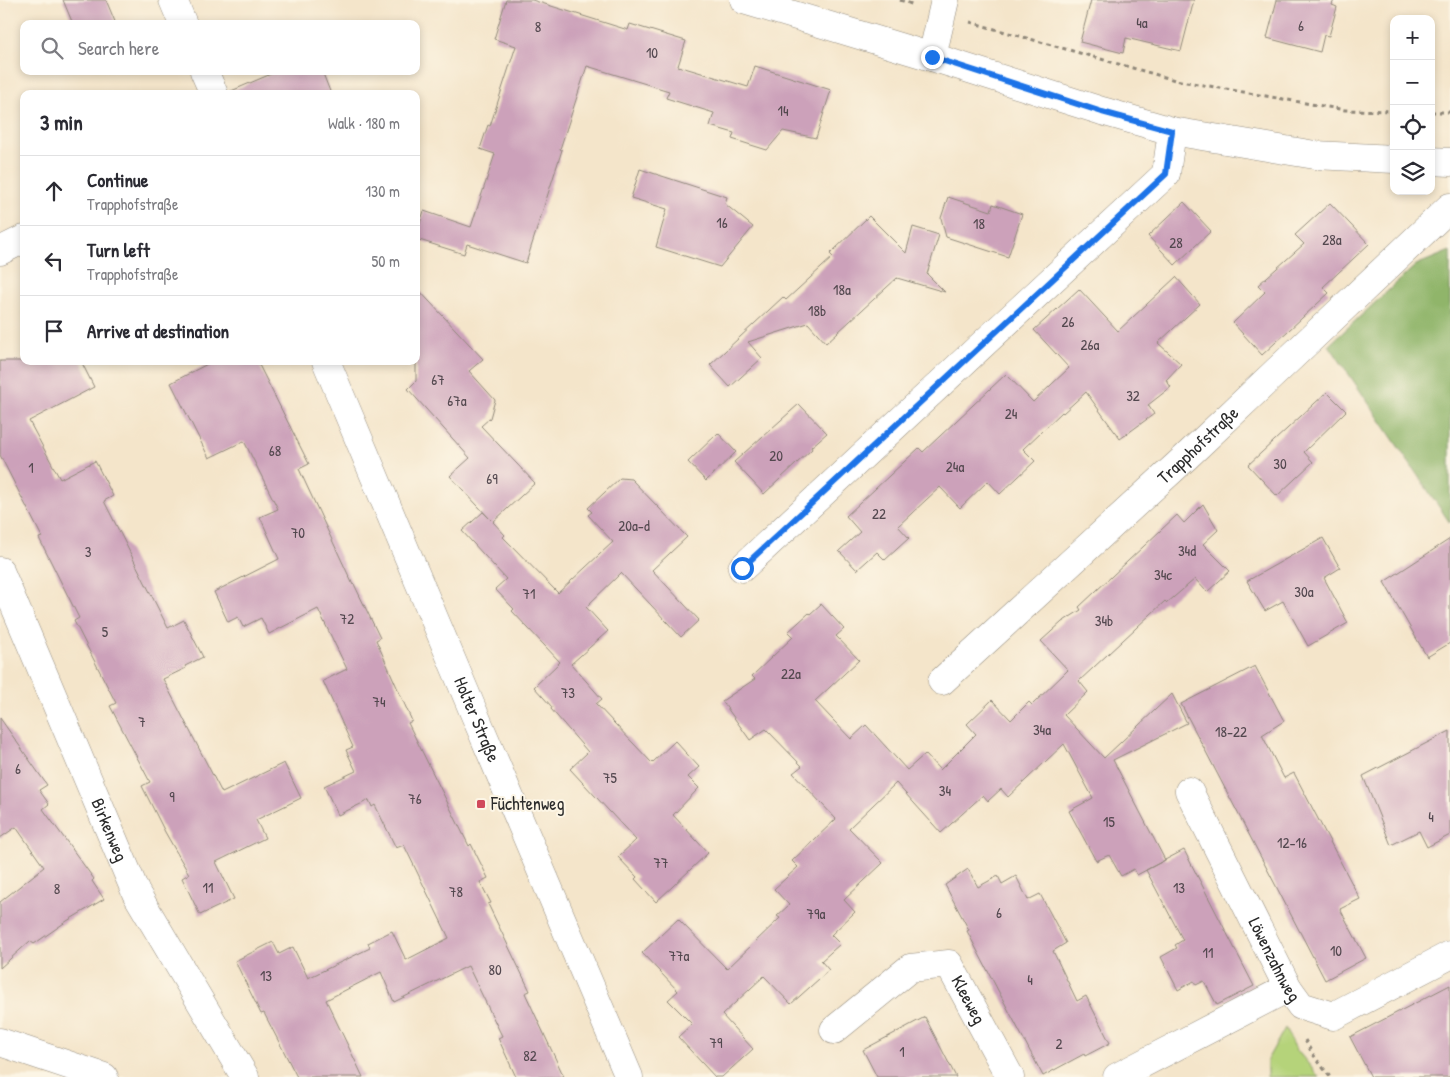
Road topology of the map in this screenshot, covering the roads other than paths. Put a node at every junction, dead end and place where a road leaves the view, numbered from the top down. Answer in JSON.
{"nodes":[{"id":1,"x":173,"y":0,"type":"edge"},
{"id":2,"x":744,"y":0,"type":"edge"},
{"id":3,"x":944,"y":7,"type":"edge"},
{"id":4,"x":181,"y":20,"type":"edge"},
{"id":5,"x":932,"y":57,"type":"junction"},
{"id":6,"x":206,"y":75,"type":"edge"},
{"id":7,"x":212,"y":90,"type":"edge"},
{"id":8,"x":1172,"y":131,"type":"junction"},
{"id":9,"x":1390,"y":159,"type":"edge"},
{"id":10,"x":1435,"y":161,"type":"edge"},
{"id":11,"x":1450,"y":162,"type":"edge"},
{"id":12,"x":1450,"y":207,"type":"edge"},
{"id":13,"x":20,"y":241,"type":"edge"},
{"id":14,"x":0,"y":251,"type":"edge"},
{"id":15,"x":328,"y":365,"type":"edge"},
{"id":16,"x":742,"y":568,"type":"dead end"},
{"id":17,"x":0,"y":571,"type":"edge"},
{"id":18,"x":942,"y":680,"type":"dead end"},
{"id":19,"x":1189,"y":791,"type":"dead end"},
{"id":20,"x":1450,"y":955,"type":"edge"},
{"id":21,"x":1288,"y":988,"type":"junction"},
{"id":22,"x":834,"y":1030,"type":"dead end"},
{"id":23,"x":0,"y":1042,"type":"edge"},
{"id":24,"x":104,"y":1077,"type":"edge"},
{"id":25,"x":245,"y":1077,"type":"edge"},
{"id":26,"x":629,"y":1077,"type":"edge"},
{"id":27,"x":1010,"y":1077,"type":"edge"},
{"id":28,"x":1117,"y":1077,"type":"edge"}],
"edges":[{"from":1,"to":4,"type":"street"},
{"from":2,"to":5,"type":"street"},
{"from":3,"to":5,"type":"street"},
{"from":5,"to":8,"type":"street"},
{"from":6,"to":7,"type":"street"},
{"from":8,"to":9,"type":"street"},
{"from":8,"to":16,"type":"street"},
{"from":10,"to":11,"type":"street"},
{"from":12,"to":18,"type":"street","name":"Trapphofstraße"},
{"from":13,"to":14,"type":"street"},
{"from":15,"to":26,"type":"street","name":"Holter Straße"},
{"from":17,"to":25,"type":"street","name":"Birkenweg"},
{"from":19,"to":21,"type":"street","name":"Löwenzahnweg"},
{"from":20,"to":21,"type":"street","name":"Löwenzahnweg"},
{"from":21,"to":28,"type":"street"},
{"from":22,"to":27,"type":"street","name":"Kleeweg"},
{"from":23,"to":24,"type":"street"}]}
